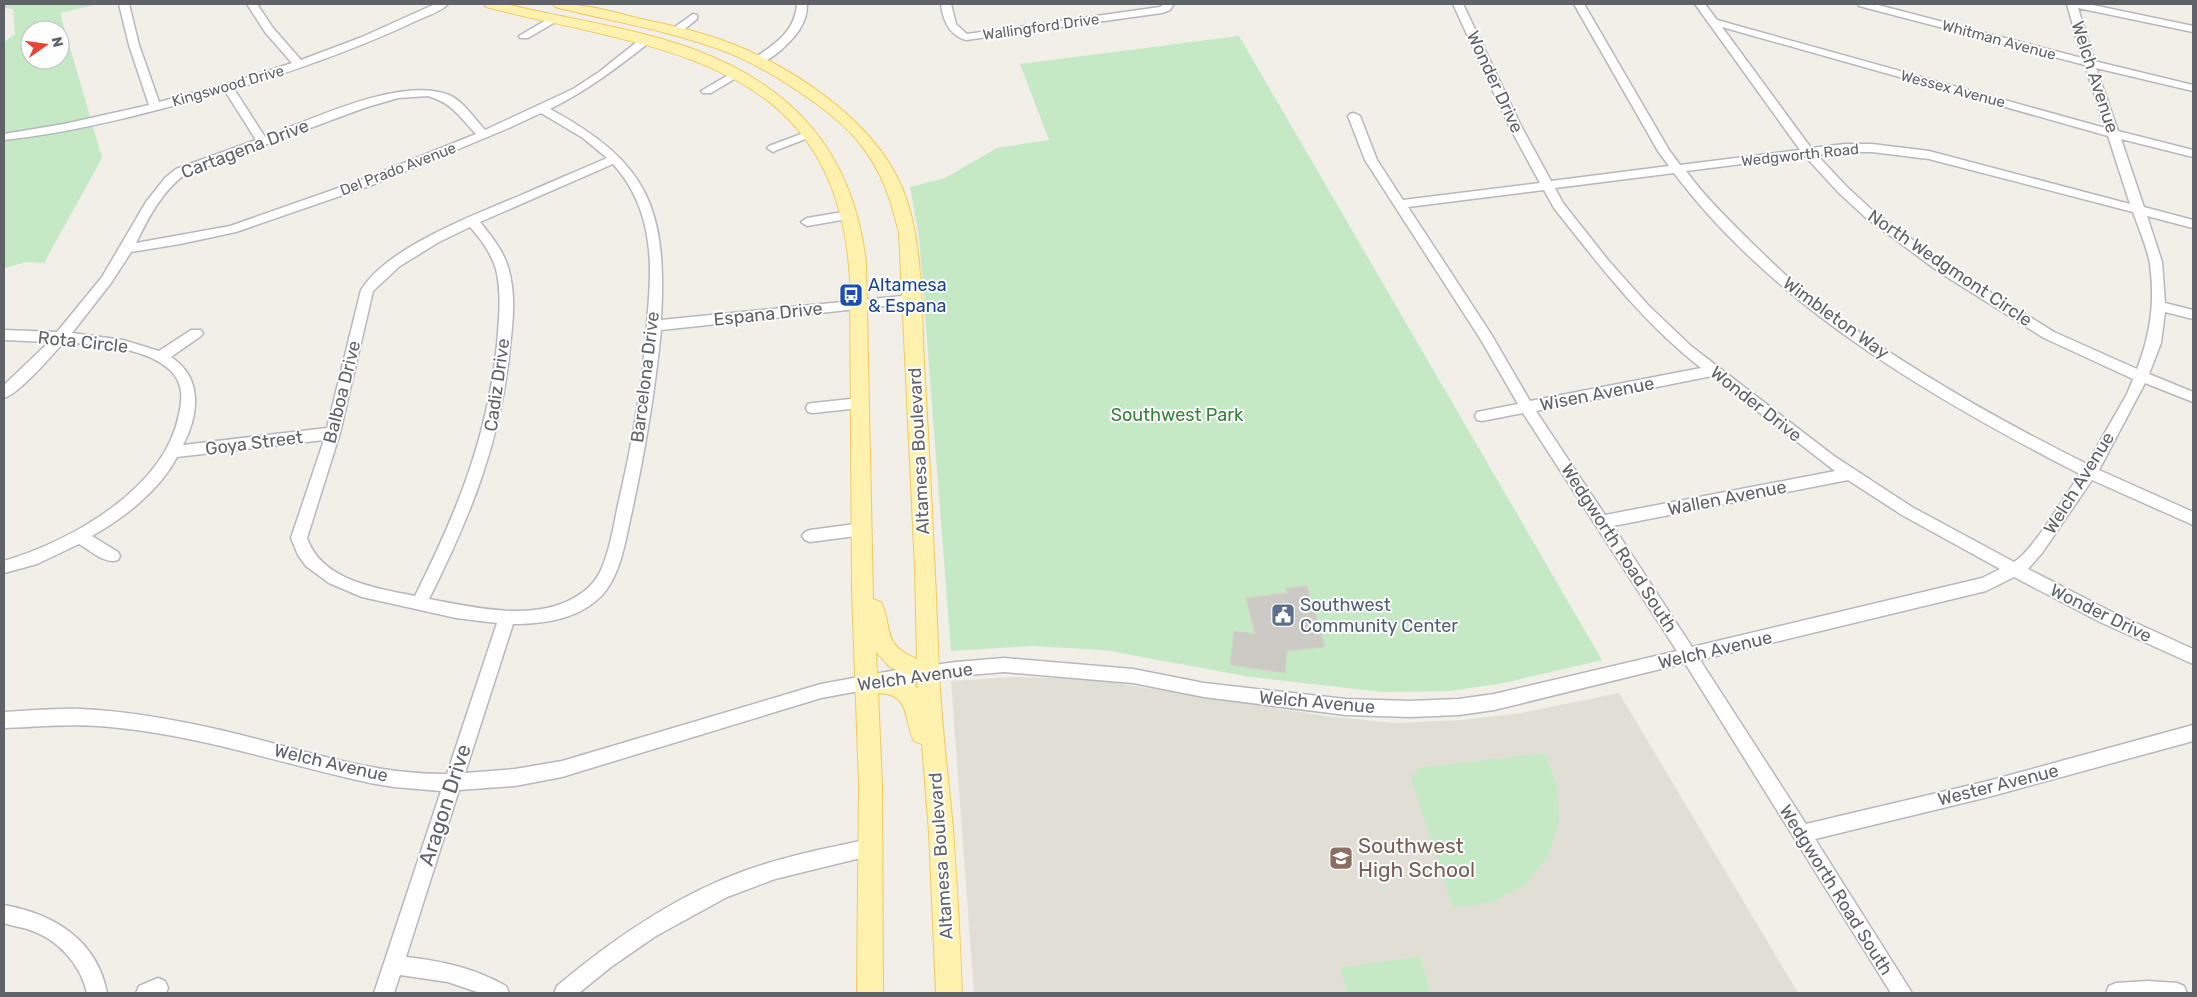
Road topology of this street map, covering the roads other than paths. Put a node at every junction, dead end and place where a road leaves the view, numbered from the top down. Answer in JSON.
{"nodes":[{"id":1,"x":124,"y":4,"type":"edge"},
{"id":2,"x":252,"y":4,"type":"edge"},
{"id":3,"x":443,"y":4,"type":"edge"},
{"id":4,"x":491,"y":4,"type":"edge"},
{"id":5,"x":802,"y":4,"type":"edge"},
{"id":6,"x":946,"y":4,"type":"edge"},
{"id":7,"x":1169,"y":4,"type":"edge"},
{"id":8,"x":1458,"y":4,"type":"edge"},
{"id":9,"x":1579,"y":4,"type":"edge"},
{"id":10,"x":1700,"y":4,"type":"edge"},
{"id":11,"x":1863,"y":4,"type":"edge"},
{"id":12,"x":2074,"y":4,"type":"edge"},
{"id":13,"x":569,"y":11,"type":"edge"},
{"id":14,"x":693,"y":16,"type":"dead end"},
{"id":15,"x":1713,"y":22,"type":"junction"},
{"id":16,"x":2193,"y":29,"type":"edge"},
{"id":17,"x":646,"y":31,"type":"junction"},
{"id":18,"x":683,"y":33,"type":"junction"},
{"id":19,"x":524,"y":36,"type":"dead end"},
{"id":20,"x":707,"y":58,"type":"junction"},
{"id":21,"x":757,"y":61,"type":"junction"},
{"id":22,"x":2090,"y":63,"type":"junction"},
{"id":23,"x":299,"y":64,"type":"junction"},
{"id":24,"x":737,"y":73,"type":"junction"},
{"id":25,"x":755,"y":85,"type":"junction"},
{"id":26,"x":228,"y":87,"type":"junction"},
{"id":27,"x":2193,"y":88,"type":"edge"},
{"id":28,"x":707,"y":91,"type":"dead end"},
{"id":29,"x":155,"y":107,"type":"junction"},
{"id":30,"x":542,"y":108,"type":"junction"},
{"id":31,"x":1354,"y":116,"type":"dead end"},
{"id":32,"x":809,"y":134,"type":"junction"},
{"id":33,"x":2114,"y":134,"type":"junction"},
{"id":34,"x":483,"y":135,"type":"junction"},
{"id":35,"x":4,"y":137,"type":"edge"},
{"id":36,"x":262,"y":141,"type":"junction"},
{"id":37,"x":773,"y":148,"type":"dead end"},
{"id":38,"x":1808,"y":152,"type":"junction"},
{"id":39,"x":2193,"y":153,"type":"edge"},
{"id":40,"x":614,"y":159,"type":"junction"},
{"id":41,"x":1678,"y":169,"type":"junction"},
{"id":42,"x":1546,"y":185,"type":"junction"},
{"id":43,"x":1401,"y":204,"type":"junction"},
{"id":44,"x":2140,"y":211,"type":"junction"},
{"id":45,"x":849,"y":215,"type":"junction"},
{"id":46,"x":472,"y":221,"type":"junction"},
{"id":47,"x":807,"y":222,"type":"dead end"},
{"id":48,"x":2193,"y":224,"type":"edge"},
{"id":49,"x":127,"y":248,"type":"junction"},
{"id":50,"x":912,"y":299,"type":"junction"},
{"id":51,"x":859,"y":303,"type":"junction"},
{"id":52,"x":2159,"y":306,"type":"junction"},
{"id":53,"x":2193,"y":314,"type":"edge"},
{"id":54,"x":653,"y":326,"type":"junction"},
{"id":55,"x":196,"y":333,"type":"dead end"},
{"id":56,"x":4,"y":335,"type":"edge"},
{"id":57,"x":58,"y":338,"type":"junction"},
{"id":58,"x":160,"y":357,"type":"junction"},
{"id":59,"x":1713,"y":371,"type":"junction"},
{"id":60,"x":2140,"y":376,"type":"junction"},
{"id":61,"x":4,"y":393,"type":"edge"},
{"id":62,"x":2193,"y":397,"type":"edge"},
{"id":63,"x":860,"y":404,"type":"junction"},
{"id":64,"x":813,"y":408,"type":"dead end"},
{"id":65,"x":1527,"y":408,"type":"junction"},
{"id":66,"x":1482,"y":416,"type":"dead end"},
{"id":67,"x":334,"y":433,"type":"junction"},
{"id":68,"x":174,"y":452,"type":"junction"},
{"id":69,"x":2090,"y":472,"type":"junction"},
{"id":70,"x":1851,"y":474,"type":"junction"},
{"id":71,"x":2193,"y":519,"type":"edge"},
{"id":72,"x":1603,"y":522,"type":"junction"},
{"id":73,"x":862,"y":529,"type":"junction"},
{"id":74,"x":79,"y":536,"type":"junction"},
{"id":75,"x":810,"y":536,"type":"dead end"},
{"id":76,"x":112,"y":556,"type":"dead end"},
{"id":77,"x":4,"y":567,"type":"edge"},
{"id":78,"x":2015,"y":570,"type":"junction"},
{"id":79,"x":863,"y":572,"type":"junction"},
{"id":80,"x":419,"y":602,"type":"junction"},
{"id":81,"x":507,"y":617,"type":"junction"},
{"id":82,"x":1689,"y":656,"type":"junction"},
{"id":83,"x":2193,"y":657,"type":"edge"},
{"id":84,"x":928,"y":673,"type":"junction"},
{"id":85,"x":867,"y":683,"type":"junction"},
{"id":86,"x":4,"y":720,"type":"edge"},
{"id":87,"x":2193,"y":733,"type":"edge"},
{"id":88,"x":936,"y":768,"type":"junction"},
{"id":89,"x":452,"y":782,"type":"junction"},
{"id":90,"x":1801,"y":834,"type":"junction"},
{"id":91,"x":870,"y":848,"type":"junction"},
{"id":92,"x":4,"y":914,"type":"edge"},
{"id":93,"x":393,"y":966,"type":"junction"},
{"id":94,"x":96,"y":993,"type":"edge"},
{"id":95,"x":384,"y":993,"type":"edge"},
{"id":96,"x":500,"y":993,"type":"edge"},
{"id":97,"x":564,"y":993,"type":"edge"},
{"id":98,"x":870,"y":993,"type":"edge"},
{"id":99,"x":949,"y":993,"type":"edge"},
{"id":100,"x":1902,"y":993,"type":"edge"},
{"id":101,"x":2116,"y":993,"type":"edge"},
{"id":102,"x":2177,"y":993,"type":"edge"}],
"edges":[{"from":1,"to":29,"type":"street"},
{"from":2,"to":23,"type":"street"},
{"from":3,"to":23,"type":"street","name":"Kingswood Drive"},
{"from":4,"to":13,"type":"main road","name":"Altamesa Boulevard"},
{"from":5,"to":21,"type":"street"},
{"from":6,"to":7,"type":"street","name":"Wallingford Drive"},
{"from":8,"to":42,"type":"street","name":"Wonder Drive"},
{"from":9,"to":41,"type":"street","name":"Wimbleton Way"},
{"from":10,"to":15,"type":"street","name":"North Wedgmont Circle"},
{"from":11,"to":22,"type":"street","name":"Whitman Avenue"},
{"from":12,"to":16,"type":"street"},
{"from":12,"to":22,"type":"street","name":"Welch Avenue"},
{"from":13,"to":17,"type":"main road","name":"Altamesa Boulevard"},
{"from":13,"to":19,"type":"street"},
{"from":14,"to":18,"type":"street"},
{"from":15,"to":33,"type":"street","name":"Wessex Avenue"},
{"from":15,"to":38,"type":"street","name":"North Wedgmont Circle"},
{"from":17,"to":18,"type":"main road","name":"Altamesa Boulevard"},
{"from":17,"to":20,"type":"main road","name":"Altamesa Boulevard"},
{"from":17,"to":30,"type":"street","name":"Del Prado Avenue"},
{"from":18,"to":21,"type":"main road","name":"Altamesa Boulevard"},
{"from":20,"to":21,"type":"main road"},
{"from":20,"to":24,"type":"main road","name":"Altamesa Boulevard"},
{"from":21,"to":25,"type":"main road"},
{"from":21,"to":50,"type":"main road","name":"Altamesa Boulevard"},
{"from":22,"to":27,"type":"street","name":"Whitman Avenue"},
{"from":22,"to":33,"type":"street","name":"Welch Avenue"},
{"from":23,"to":26,"type":"street","name":"Kingswood Drive"},
{"from":24,"to":25,"type":"main road","name":"Altamesa Boulevard"},
{"from":24,"to":28,"type":"street"},
{"from":25,"to":32,"type":"main road","name":"Altamesa Boulevard"},
{"from":26,"to":29,"type":"street","name":"Kingswood Drive"},
{"from":26,"to":36,"type":"street"},
{"from":29,"to":35,"type":"street","name":"Kingswood Drive"},
{"from":30,"to":34,"type":"street","name":"Del Prado Avenue"},
{"from":30,"to":40,"type":"street","name":"Barcelona Drive"},
{"from":31,"to":43,"type":"street","name":"Wedgworth Road South"},
{"from":32,"to":37,"type":"street"},
{"from":32,"to":45,"type":"main road","name":"Altamesa Boulevard"},
{"from":33,"to":39,"type":"street","name":"Wessex Avenue"},
{"from":33,"to":44,"type":"street","name":"Welch Avenue"},
{"from":34,"to":36,"type":"street","name":"Cartagena Drive"},
{"from":34,"to":49,"type":"street","name":"Del Prado Avenue"},
{"from":36,"to":49,"type":"street","name":"Cartagena Drive"},
{"from":38,"to":41,"type":"street","name":"Wedgworth Road"},
{"from":38,"to":44,"type":"street","name":"Wedgworth Road"},
{"from":38,"to":60,"type":"street","name":"North Wedgmont Circle"},
{"from":40,"to":46,"type":"street","name":"Balboa Drive"},
{"from":40,"to":54,"type":"street","name":"Barcelona Drive"},
{"from":41,"to":42,"type":"street","name":"Wedgworth Road"},
{"from":41,"to":69,"type":"street","name":"Wimbleton Way"},
{"from":42,"to":43,"type":"street","name":"Wedgworth Road"},
{"from":42,"to":59,"type":"street","name":"Wonder Drive"},
{"from":43,"to":65,"type":"street","name":"Wedgworth Road South"},
{"from":44,"to":48,"type":"street","name":"Wedgworth Road"},
{"from":44,"to":52,"type":"street","name":"Welch Avenue"},
{"from":45,"to":47,"type":"street"},
{"from":45,"to":51,"type":"main road","name":"Altamesa Boulevard"},
{"from":46,"to":67,"type":"street","name":"Balboa Drive"},
{"from":46,"to":80,"type":"street","name":"Cadiz Drive"},
{"from":49,"to":57,"type":"street","name":"Cartagena Drive"},
{"from":50,"to":51,"type":"street","name":"Espana Drive"},
{"from":50,"to":84,"type":"main road","name":"Altamesa Boulevard"},
{"from":51,"to":54,"type":"street","name":"Espana Drive"},
{"from":51,"to":63,"type":"main road","name":"Altamesa Boulevard"},
{"from":52,"to":53,"type":"street"},
{"from":52,"to":60,"type":"street","name":"Welch Avenue"},
{"from":54,"to":81,"type":"street","name":"Barcelona Drive"},
{"from":55,"to":58,"type":"street"},
{"from":56,"to":57,"type":"street","name":"Rota Circle"},
{"from":57,"to":58,"type":"street","name":"Rota Circle"},
{"from":57,"to":61,"type":"street","name":"Cartagena Drive"},
{"from":58,"to":68,"type":"street","name":"Rota Circle"},
{"from":59,"to":65,"type":"street","name":"Wisen Avenue"},
{"from":59,"to":70,"type":"street","name":"Wonder Drive"},
{"from":60,"to":62,"type":"street","name":"North Wedgmont Circle"},
{"from":60,"to":69,"type":"street","name":"Welch Avenue"},
{"from":63,"to":64,"type":"street"},
{"from":63,"to":73,"type":"main road","name":"Altamesa Boulevard"},
{"from":65,"to":66,"type":"street","name":"Wisen Avenue"},
{"from":65,"to":72,"type":"street","name":"Wedgworth Road South"},
{"from":67,"to":68,"type":"street","name":"Goya Street"},
{"from":67,"to":80,"type":"street","name":"Balboa Drive"},
{"from":68,"to":74,"type":"street","name":"Rota Circle"},
{"from":69,"to":71,"type":"street","name":"Wimbleton Way"},
{"from":69,"to":78,"type":"street","name":"Welch Avenue"},
{"from":70,"to":72,"type":"street","name":"Wallen Avenue"},
{"from":70,"to":78,"type":"street","name":"Wonder Drive"},
{"from":72,"to":82,"type":"street","name":"Wedgworth Road South"},
{"from":73,"to":75,"type":"street"},
{"from":73,"to":79,"type":"main road","name":"Altamesa Boulevard"},
{"from":74,"to":76,"type":"street"},
{"from":74,"to":77,"type":"street","name":"Rota Circle"},
{"from":78,"to":82,"type":"street","name":"Welch Avenue"},
{"from":78,"to":83,"type":"street","name":"Wonder Drive"},
{"from":79,"to":84,"type":"main road"},
{"from":79,"to":85,"type":"main road","name":"Altamesa Boulevard"},
{"from":80,"to":81,"type":"street","name":"Balboa Drive"},
{"from":81,"to":89,"type":"street","name":"Aragon Drive"},
{"from":82,"to":84,"type":"street","name":"Welch Avenue"},
{"from":82,"to":90,"type":"street","name":"Wedgworth Road South"},
{"from":84,"to":85,"type":"street","name":"Welch Avenue"},
{"from":84,"to":88,"type":"main road","name":"Altamesa Boulevard"},
{"from":85,"to":88,"type":"main road"},
{"from":85,"to":89,"type":"street","name":"Welch Avenue"},
{"from":85,"to":91,"type":"main road","name":"Altamesa Boulevard"},
{"from":86,"to":89,"type":"street","name":"Welch Avenue"},
{"from":87,"to":90,"type":"street","name":"Wester Avenue"},
{"from":88,"to":99,"type":"main road","name":"Altamesa Boulevard"},
{"from":89,"to":93,"type":"street","name":"Aragon Drive"},
{"from":90,"to":100,"type":"street","name":"Wedgworth Road South"},
{"from":91,"to":97,"type":"street"},
{"from":91,"to":98,"type":"main road","name":"Altamesa Boulevard"},
{"from":92,"to":94,"type":"street"},
{"from":93,"to":95,"type":"street","name":"Aragon Drive"},
{"from":93,"to":96,"type":"street"},
{"from":101,"to":102,"type":"street"}]}
